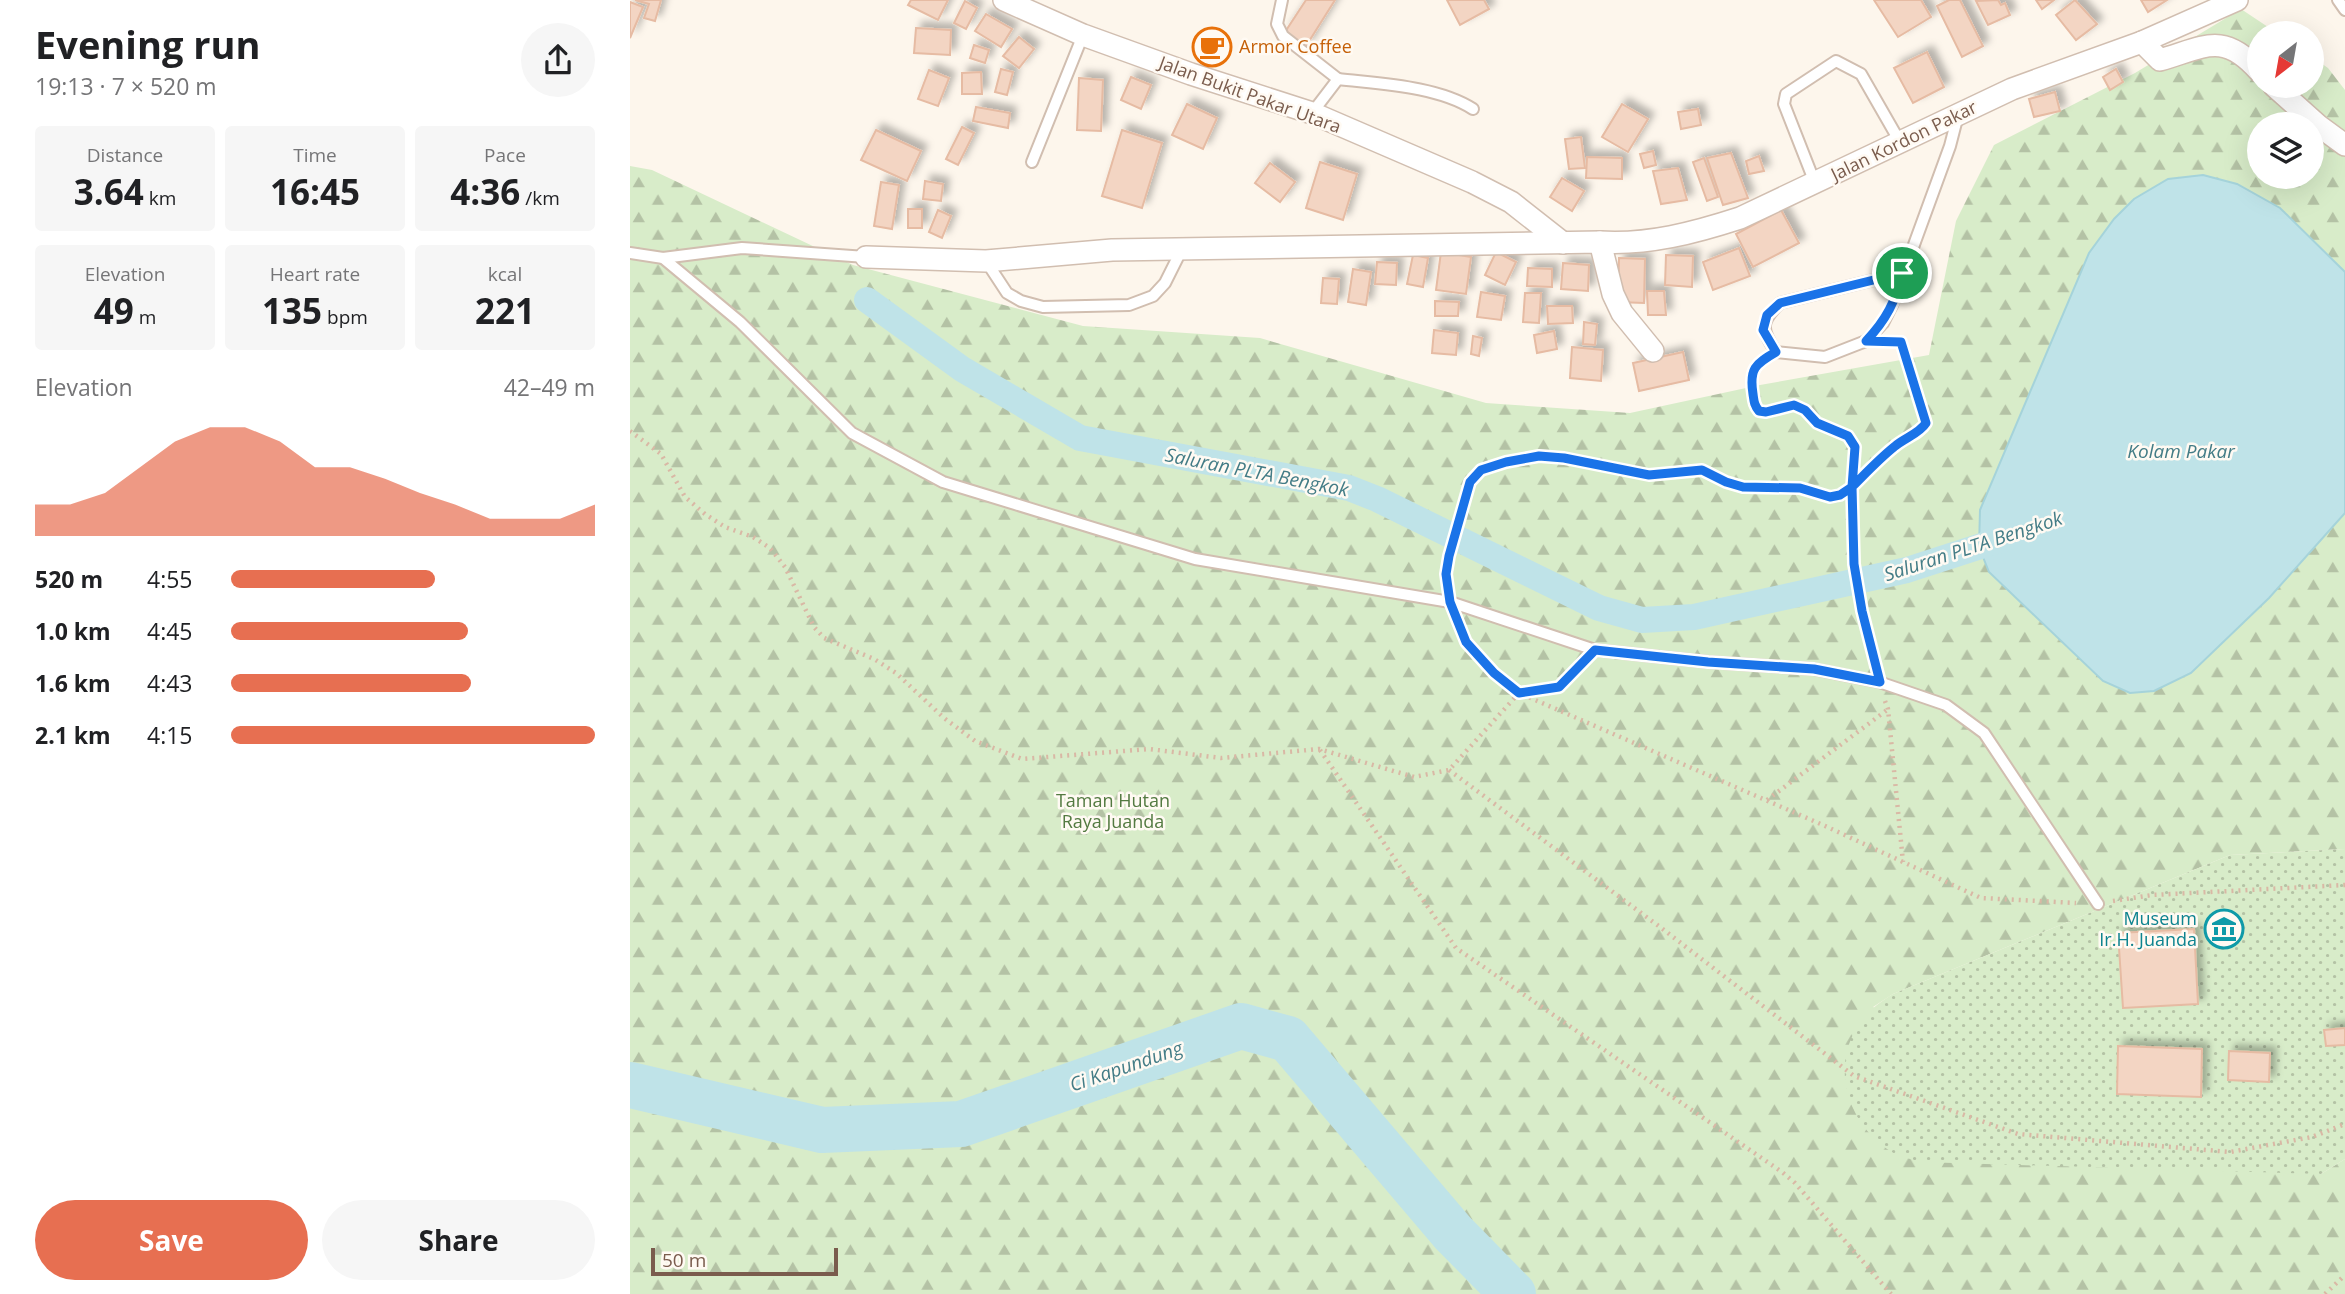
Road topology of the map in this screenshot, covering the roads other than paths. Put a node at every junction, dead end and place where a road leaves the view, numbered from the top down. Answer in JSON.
{"nodes":[{"id":1,"x":1004,"y":0,"type":"edge"},
{"id":2,"x":1282,"y":0,"type":"edge"},
{"id":3,"x":2237,"y":0,"type":"edge"},
{"id":4,"x":2338,"y":0,"type":"edge"},
{"id":5,"x":2345,"y":10,"type":"edge"},
{"id":6,"x":1083,"y":34,"type":"junction"},
{"id":7,"x":2142,"y":42,"type":"junction"},
{"id":8,"x":2247,"y":57,"type":"edge"},
{"id":9,"x":1338,"y":79,"type":"junction"},
{"id":10,"x":2288,"y":98,"type":"edge"},
{"id":11,"x":1473,"y":108,"type":"dead end"},
{"id":12,"x":1312,"y":113,"type":"junction"},
{"id":13,"x":1958,"y":115,"type":"junction"},
{"id":14,"x":1900,"y":142,"type":"junction"},
{"id":15,"x":2345,"y":145,"type":"edge"},
{"id":16,"x":1032,"y":162,"type":"dead end"},
{"id":17,"x":1815,"y":183,"type":"junction"},
{"id":18,"x":1600,"y":242,"type":"junction"},
{"id":19,"x":1563,"y":243,"type":"junction"},
{"id":20,"x":1182,"y":249,"type":"junction"},
{"id":21,"x":630,"y":253,"type":"edge"},
{"id":22,"x":866,"y":257,"type":"joint"},
{"id":23,"x":663,"y":258,"type":"junction"},
{"id":24,"x":986,"y":261,"type":"junction"},
{"id":25,"x":1902,"y":273,"type":"junction"},
{"id":26,"x":1653,"y":351,"type":"dead end"},
{"id":27,"x":2098,"y":904,"type":"road end"}],
"edges":[{"from":1,"to":6,"type":"street","name":"Jalan Bukit Pakar Utara"},
{"from":2,"to":9,"type":"lane"},
{"from":3,"to":7,"type":"street","name":"Jalan Kordon Pakar"},
{"from":4,"to":5,"type":"lane"},
{"from":6,"to":12,"type":"street","name":"Jalan Bukit Pakar Utara"},
{"from":6,"to":16,"type":"lane"},
{"from":7,"to":8,"type":"street"},
{"from":7,"to":13,"type":"street","name":"Jalan Kordon Pakar"},
{"from":9,"to":11,"type":"lane"},
{"from":9,"to":12,"type":"lane"},
{"from":10,"to":15,"type":"street"},
{"from":12,"to":19,"type":"street","name":"Jalan Bukit Pakar Utara"},
{"from":13,"to":14,"type":"street","name":"Jalan Kordon Pakar"},
{"from":13,"to":25,"type":"lane"},
{"from":14,"to":17,"type":"street","name":"Jalan Kordon Pakar"},
{"from":14,"to":17,"type":"lane"},
{"from":17,"to":18,"type":"street","name":"Jalan Kordon Pakar"},
{"from":18,"to":19,"type":"street","name":"Jalan Kordon Pakar"},
{"from":18,"to":26,"type":"street"},
{"from":19,"to":20,"type":"street","name":"Jalan Kordon Pakar"},
{"from":20,"to":24,"type":"street","name":"Jalan Kordon Pakar"},
{"from":20,"to":24,"type":"lane"},
{"from":21,"to":23,"type":"lane"},
{"from":22,"to":23,"type":"lane"},
{"from":22,"to":24,"type":"street","name":"Jalan Kordon Pakar"},
{"from":23,"to":27,"type":"lane"},
{"from":25,"to":25,"type":"lane"}]}
